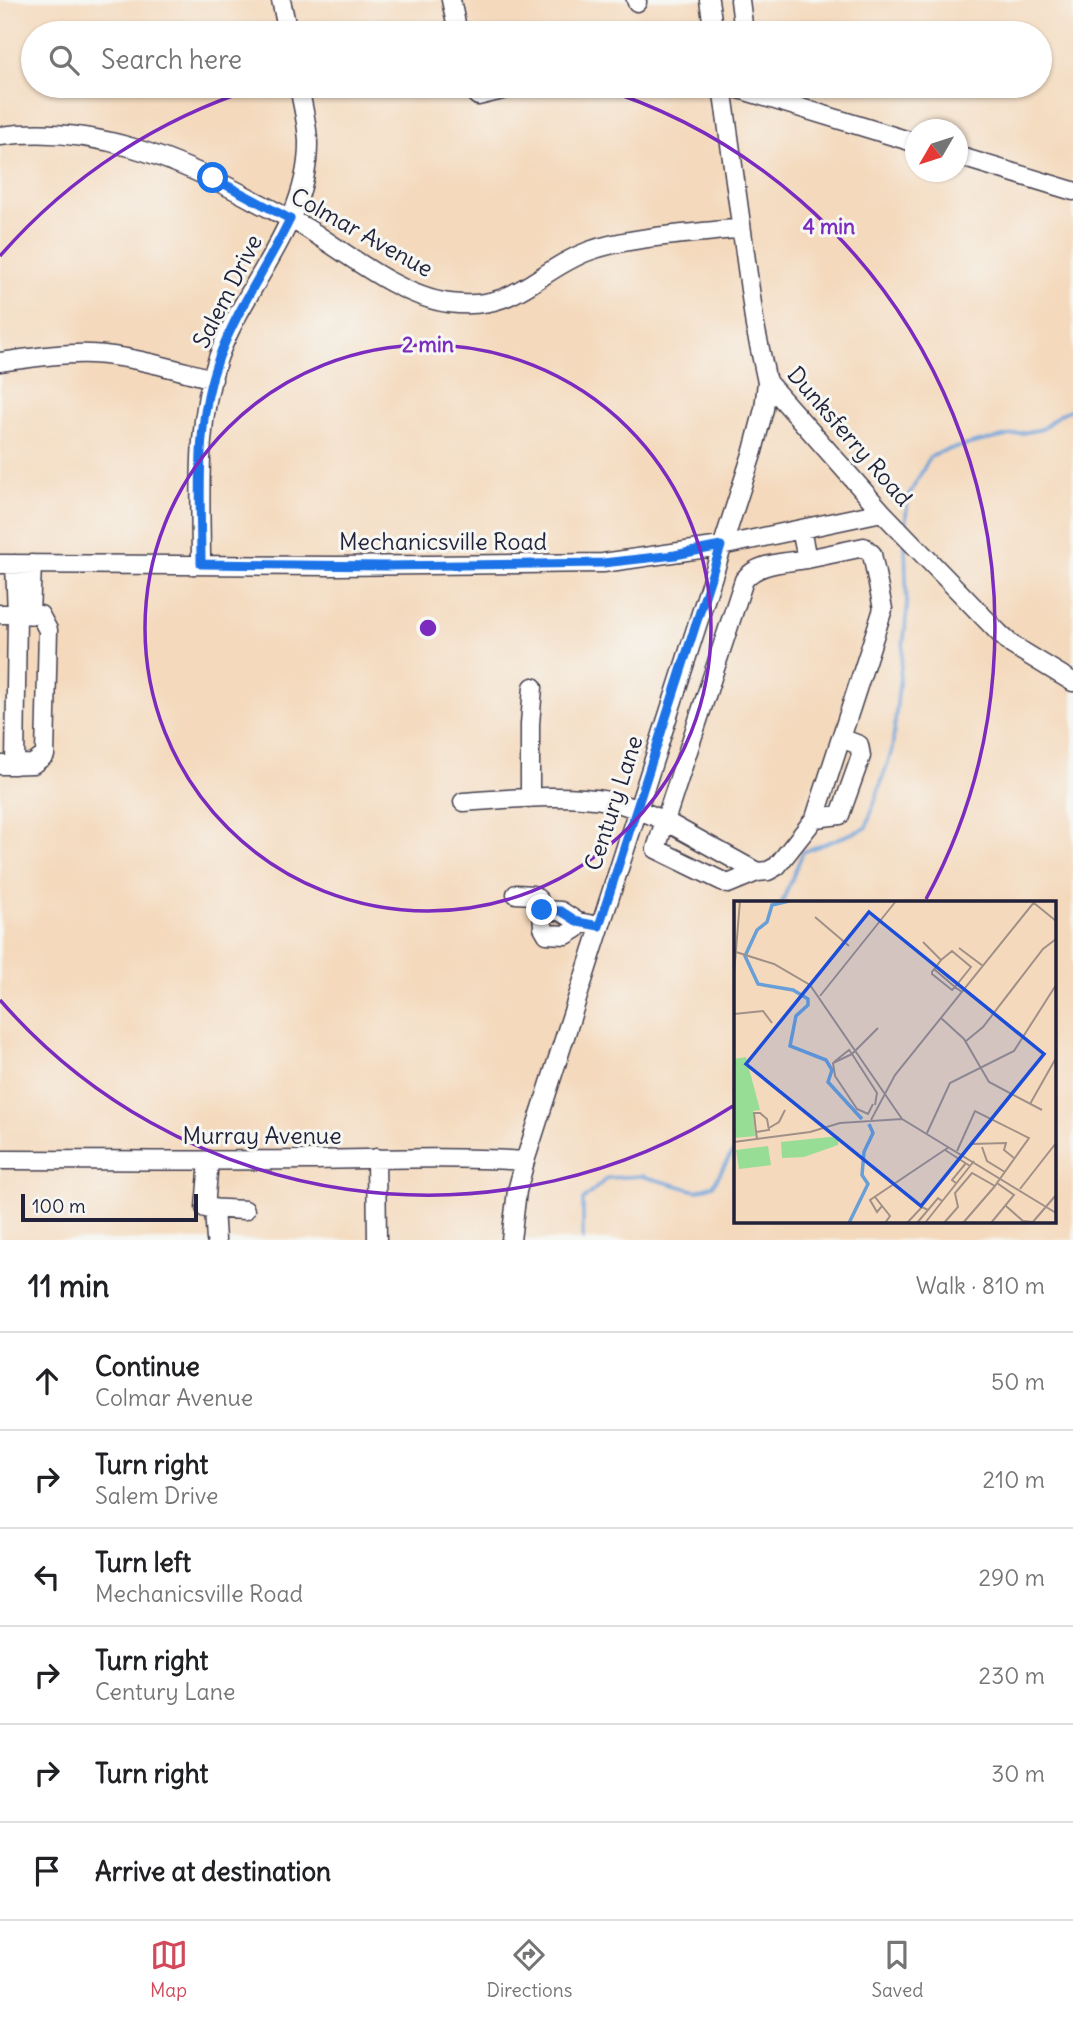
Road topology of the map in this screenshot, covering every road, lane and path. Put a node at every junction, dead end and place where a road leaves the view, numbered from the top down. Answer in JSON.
{"nodes":[{"id":1,"x":281,"y":0,"type":"edge"},
{"id":2,"x":452,"y":0,"type":"edge"},
{"id":3,"x":709,"y":0,"type":"edge"},
{"id":4,"x":740,"y":0,"type":"edge"},
{"id":5,"x":285,"y":21,"type":"edge"},
{"id":6,"x":455,"y":21,"type":"edge"},
{"id":7,"x":712,"y":21,"type":"edge"},
{"id":8,"x":743,"y":21,"type":"edge"},
{"id":9,"x":301,"y":98,"type":"edge"},
{"id":10,"x":724,"y":98,"type":"edge"},
{"id":11,"x":779,"y":98,"type":"edge"},
{"id":12,"x":0,"y":136,"type":"edge"},
{"id":13,"x":905,"y":140,"type":"edge"},
{"id":14,"x":968,"y":159,"type":"edge"},
{"id":15,"x":1073,"y":191,"type":"edge"},
{"id":16,"x":290,"y":219,"type":"junction"},
{"id":17,"x":741,"y":228,"type":"junction"},
{"id":18,"x":0,"y":362,"type":"edge"},
{"id":19,"x":213,"y":379,"type":"junction"},
{"id":20,"x":767,"y":382,"type":"junction"},
{"id":21,"x":888,"y":517,"type":"junction"},
{"id":22,"x":801,"y":530,"type":"junction"},
{"id":23,"x":721,"y":546,"type":"junction"},
{"id":24,"x":807,"y":559,"type":"junction"},
{"id":25,"x":16,"y":564,"type":"edge"},
{"id":26,"x":201,"y":564,"type":"junction"},
{"id":27,"x":16,"y":614,"type":"edge"},
{"id":28,"x":1073,"y":682,"type":"edge"},
{"id":29,"x":533,"y":687,"type":"dead end"},
{"id":30,"x":8,"y":692,"type":"edge"},
{"id":31,"x":841,"y":738,"type":"junction"},
{"id":32,"x":8,"y":765,"type":"edge"},
{"id":33,"x":530,"y":798,"type":"junction"},
{"id":34,"x":463,"y":802,"type":"dead end"},
{"id":35,"x":636,"y":809,"type":"junction"},
{"id":36,"x":815,"y":818,"type":"junction"},
{"id":37,"x":665,"y":821,"type":"junction"},
{"id":38,"x":757,"y":872,"type":"junction"},
{"id":39,"x":516,"y":894,"type":"dead end"},
{"id":40,"x":542,"y":910,"type":"junction"},
{"id":41,"x":578,"y":922,"type":"junction"},
{"id":42,"x":599,"y":926,"type":"junction"},
{"id":43,"x":376,"y":1158,"type":"junction"},
{"id":44,"x":0,"y":1160,"type":"edge"},
{"id":45,"x":209,"y":1160,"type":"junction"},
{"id":46,"x":525,"y":1161,"type":"junction"},
{"id":47,"x":214,"y":1208,"type":"junction"},
{"id":48,"x":245,"y":1210,"type":"dead end"},
{"id":49,"x":216,"y":1240,"type":"edge"},
{"id":50,"x":377,"y":1240,"type":"edge"},
{"id":51,"x":511,"y":1240,"type":"edge"}],
"edges":[{"from":1,"to":5,"type":"street"},
{"from":2,"to":6,"type":"street"},
{"from":3,"to":7,"type":"street"},
{"from":4,"to":8,"type":"street"},
{"from":9,"to":16,"type":"street","name":"Salem Drive"},
{"from":10,"to":17,"type":"street","name":"Dunksferry Road"},
{"from":11,"to":13,"type":"street"},
{"from":12,"to":16,"type":"street","name":"Colmar Avenue"},
{"from":14,"to":15,"type":"street"},
{"from":16,"to":17,"type":"street","name":"Colmar Avenue"},
{"from":16,"to":19,"type":"street","name":"Salem Drive"},
{"from":17,"to":20,"type":"street","name":"Dunksferry Road"},
{"from":18,"to":19,"type":"street"},
{"from":19,"to":26,"type":"street","name":"Salem Drive"},
{"from":20,"to":21,"type":"street","name":"Dunksferry Road"},
{"from":20,"to":23,"type":"street","name":"Century Lane"},
{"from":21,"to":22,"type":"street","name":"Mechanicsville Road"},
{"from":21,"to":28,"type":"street","name":"Dunksferry Road"},
{"from":22,"to":23,"type":"street","name":"Mechanicsville Road"},
{"from":22,"to":24,"type":"street"},
{"from":23,"to":26,"type":"street","name":"Mechanicsville Road"},
{"from":23,"to":35,"type":"street","name":"Century Lane"},
{"from":24,"to":31,"type":"street"},
{"from":24,"to":37,"type":"street"},
{"from":25,"to":26,"type":"street","name":"Mechanicsville Road"},
{"from":25,"to":27,"type":"street"},
{"from":27,"to":30,"type":"street"},
{"from":27,"to":32,"type":"street"},
{"from":29,"to":33,"type":"street"},
{"from":30,"to":32,"type":"street"},
{"from":31,"to":36,"type":"street"},
{"from":31,"to":36,"type":"street"},
{"from":33,"to":34,"type":"street"},
{"from":33,"to":35,"type":"street"},
{"from":35,"to":37,"type":"street"},
{"from":35,"to":42,"type":"street","name":"Century Lane"},
{"from":36,"to":38,"type":"street"},
{"from":37,"to":38,"type":"street"},
{"from":37,"to":38,"type":"street"},
{"from":39,"to":40,"type":"street"},
{"from":40,"to":41,"type":"street"},
{"from":40,"to":41,"type":"street"},
{"from":41,"to":42,"type":"street"},
{"from":42,"to":46,"type":"street","name":"Century Lane"},
{"from":43,"to":45,"type":"street","name":"Murray Avenue"},
{"from":43,"to":46,"type":"street","name":"Murray Avenue"},
{"from":43,"to":50,"type":"street"},
{"from":44,"to":45,"type":"street","name":"Murray Avenue"},
{"from":45,"to":47,"type":"street"},
{"from":46,"to":51,"type":"street","name":"Century Lane"},
{"from":47,"to":48,"type":"street"},
{"from":47,"to":49,"type":"street"}]}
